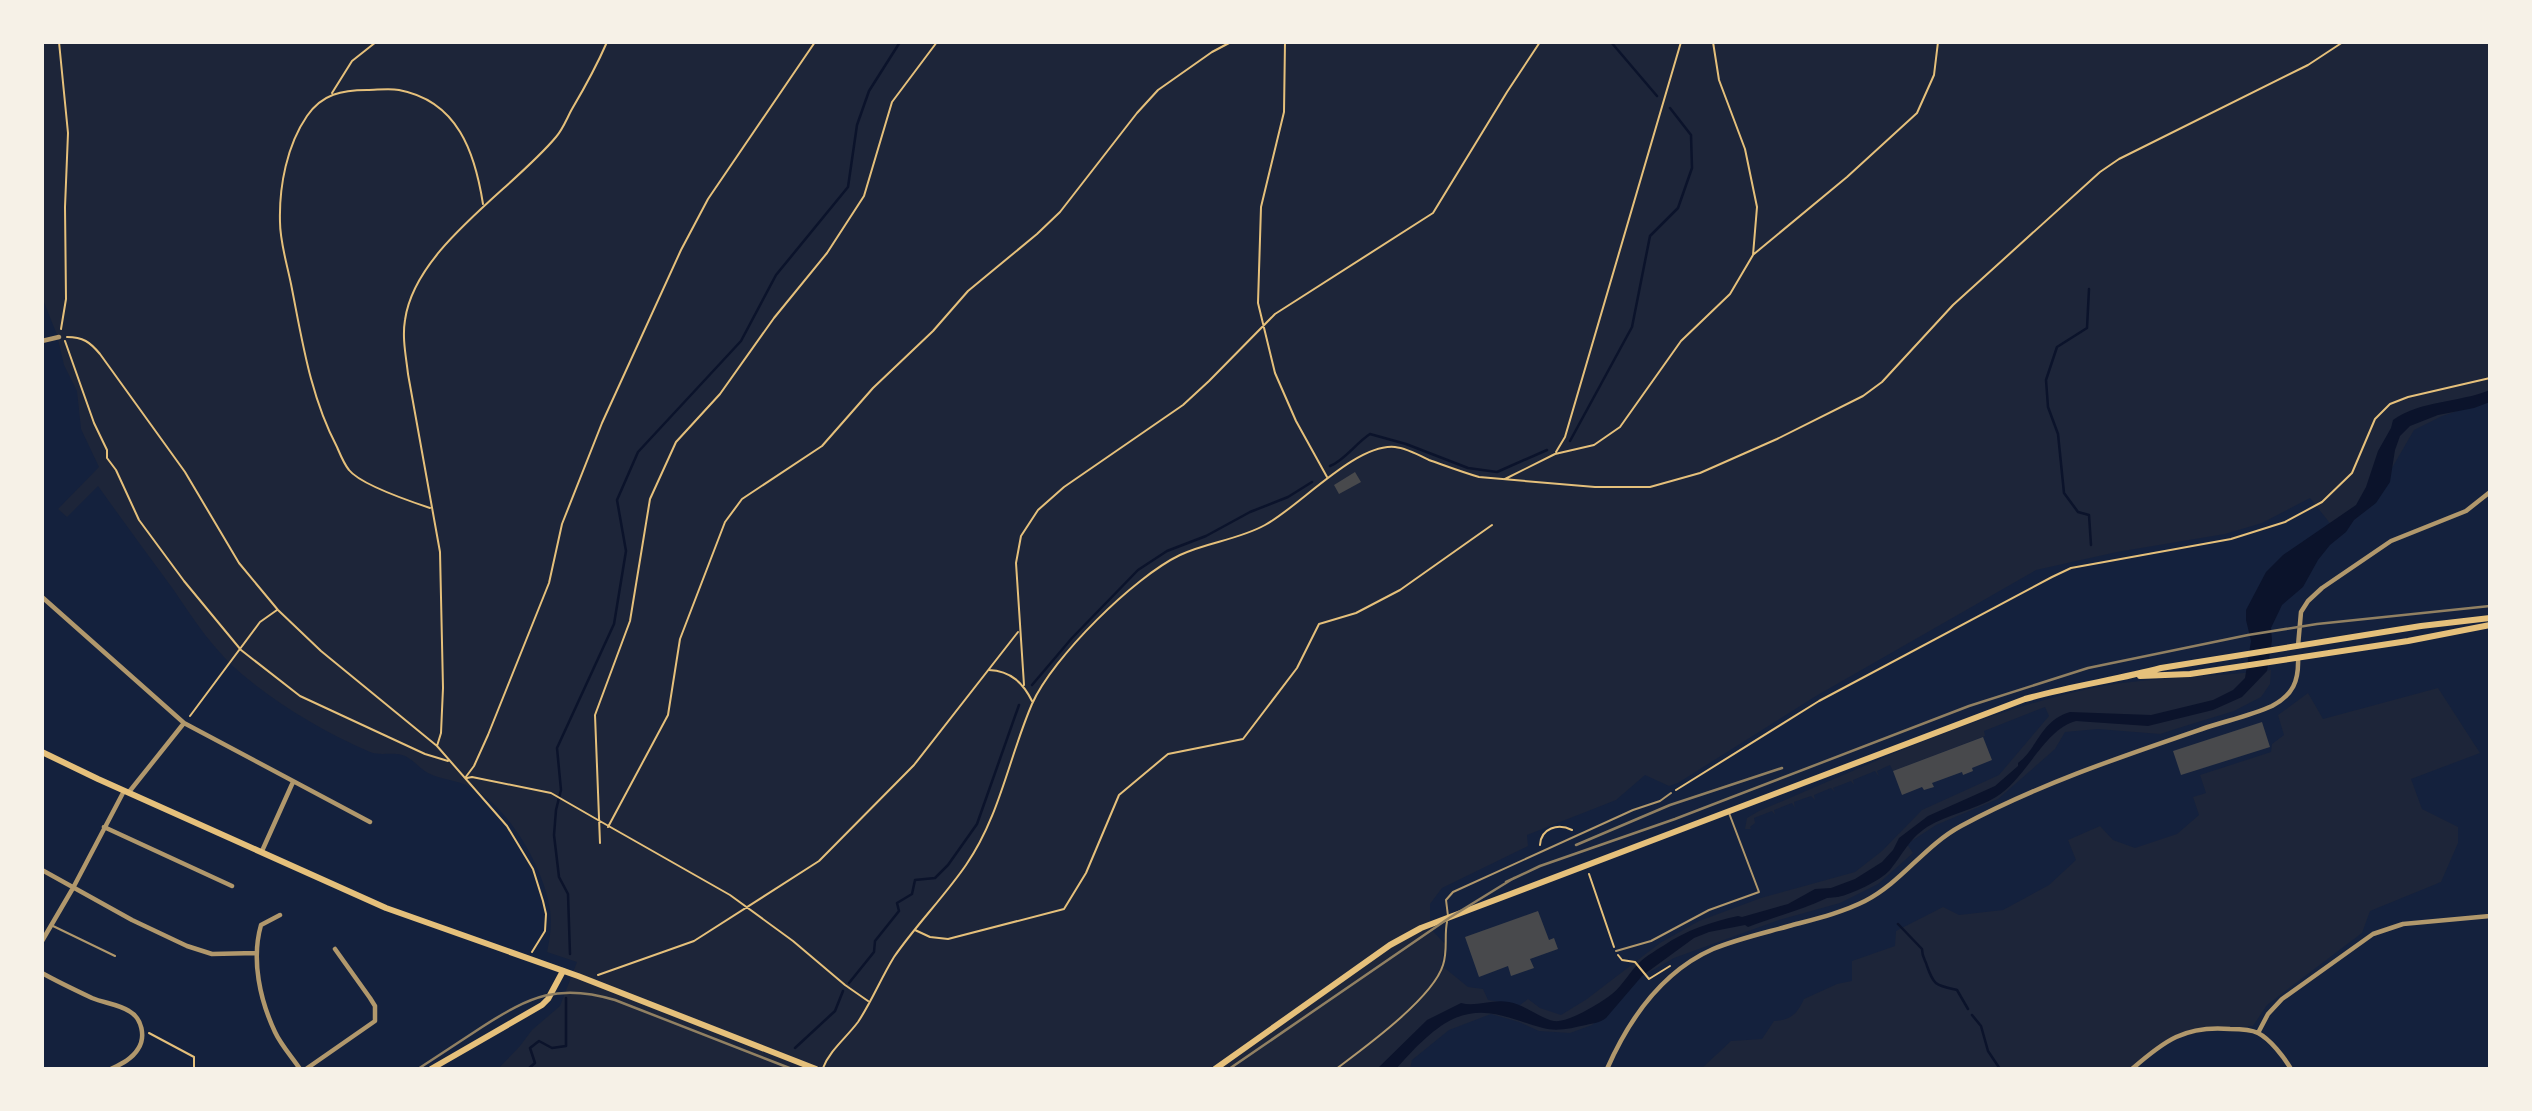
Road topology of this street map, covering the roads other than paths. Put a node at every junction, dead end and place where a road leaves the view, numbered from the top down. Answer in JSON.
{"nodes":[{"id":1,"x":59,"y":337,"type":"road end"},
{"id":2,"x":42,"y":341,"type":"edge"},
{"id":3,"x":2490,"y":492,"type":"edge"},
{"id":4,"x":42,"y":597,"type":"edge"},
{"id":5,"x":2490,"y":618,"type":"edge"},
{"id":6,"x":2490,"y":625,"type":"edge"},
{"id":7,"x":2298,"y":646,"type":"junction"},
{"id":8,"x":2298,"y":657,"type":"junction"},
{"id":9,"x":2131,"y":676,"type":"junction"},
{"id":10,"x":184,"y":723,"type":"junction"},
{"id":11,"x":42,"y":752,"type":"edge"},
{"id":12,"x":293,"y":782,"type":"junction"},
{"id":13,"x":126,"y":791,"type":"junction"},
{"id":14,"x":1671,"y":793,"type":"road end"},
{"id":15,"x":1729,"y":812,"type":"junction"},
{"id":16,"x":370,"y":822,"type":"dead end"},
{"id":17,"x":104,"y":827,"type":"junction"},
{"id":18,"x":262,"y":851,"type":"junction"},
{"id":19,"x":42,"y":870,"type":"edge"},
{"id":20,"x":232,"y":886,"type":"dead end"},
{"id":21,"x":73,"y":888,"type":"junction"},
{"id":22,"x":280,"y":915,"type":"dead end"},
{"id":23,"x":2490,"y":916,"type":"edge"},
{"id":24,"x":1448,"y":918,"type":"junction"},
{"id":25,"x":52,"y":925,"type":"junction"},
{"id":26,"x":42,"y":941,"type":"edge"},
{"id":27,"x":335,"y":949,"type":"dead end"},
{"id":28,"x":1616,"y":951,"type":"road end"},
{"id":29,"x":256,"y":953,"type":"junction"},
{"id":30,"x":115,"y":956,"type":"dead end"},
{"id":31,"x":563,"y":971,"type":"junction"},
{"id":32,"x":42,"y":973,"type":"edge"},
{"id":33,"x":2258,"y":1033,"type":"junction"},
{"id":34,"x":111,"y":1069,"type":"edge"},
{"id":35,"x":300,"y":1069,"type":"edge"},
{"id":36,"x":306,"y":1069,"type":"edge"},
{"id":37,"x":430,"y":1069,"type":"edge"},
{"id":38,"x":816,"y":1069,"type":"edge"},
{"id":39,"x":1214,"y":1069,"type":"edge"},
{"id":40,"x":1335,"y":1069,"type":"edge"},
{"id":41,"x":1606,"y":1069,"type":"edge"},
{"id":42,"x":2132,"y":1069,"type":"edge"},
{"id":43,"x":2291,"y":1069,"type":"edge"}],
"edges":[{"from":1,"to":2,"type":"street"},
{"from":3,"to":7,"type":"street"},
{"from":4,"to":10,"type":"street"},
{"from":5,"to":7,"type":"main road"},
{"from":6,"to":8,"type":"main road"},
{"from":7,"to":8,"type":"main road"},
{"from":7,"to":9,"type":"main road"},
{"from":8,"to":9,"type":"main road"},
{"from":8,"to":41,"type":"street"},
{"from":9,"to":15,"type":"main road"},
{"from":10,"to":12,"type":"street"},
{"from":10,"to":13,"type":"street"},
{"from":11,"to":13,"type":"main road"},
{"from":12,"to":16,"type":"street"},
{"from":12,"to":18,"type":"street"},
{"from":13,"to":17,"type":"street"},
{"from":13,"to":18,"type":"main road"},
{"from":14,"to":24,"type":"lane"},
{"from":15,"to":24,"type":"main road"},
{"from":15,"to":28,"type":"lane"},
{"from":17,"to":20,"type":"street"},
{"from":17,"to":21,"type":"street"},
{"from":18,"to":31,"type":"main road"},
{"from":19,"to":21,"type":"street"},
{"from":21,"to":25,"type":"street"},
{"from":21,"to":29,"type":"street"},
{"from":22,"to":29,"type":"street"},
{"from":23,"to":33,"type":"street"},
{"from":24,"to":39,"type":"main road"},
{"from":24,"to":40,"type":"lane"},
{"from":25,"to":26,"type":"street"},
{"from":25,"to":30,"type":"lane"},
{"from":27,"to":36,"type":"street"},
{"from":29,"to":35,"type":"street"},
{"from":31,"to":37,"type":"main road"},
{"from":31,"to":38,"type":"main road"},
{"from":32,"to":34,"type":"street"},
{"from":33,"to":42,"type":"street"},
{"from":33,"to":43,"type":"street"}]}
